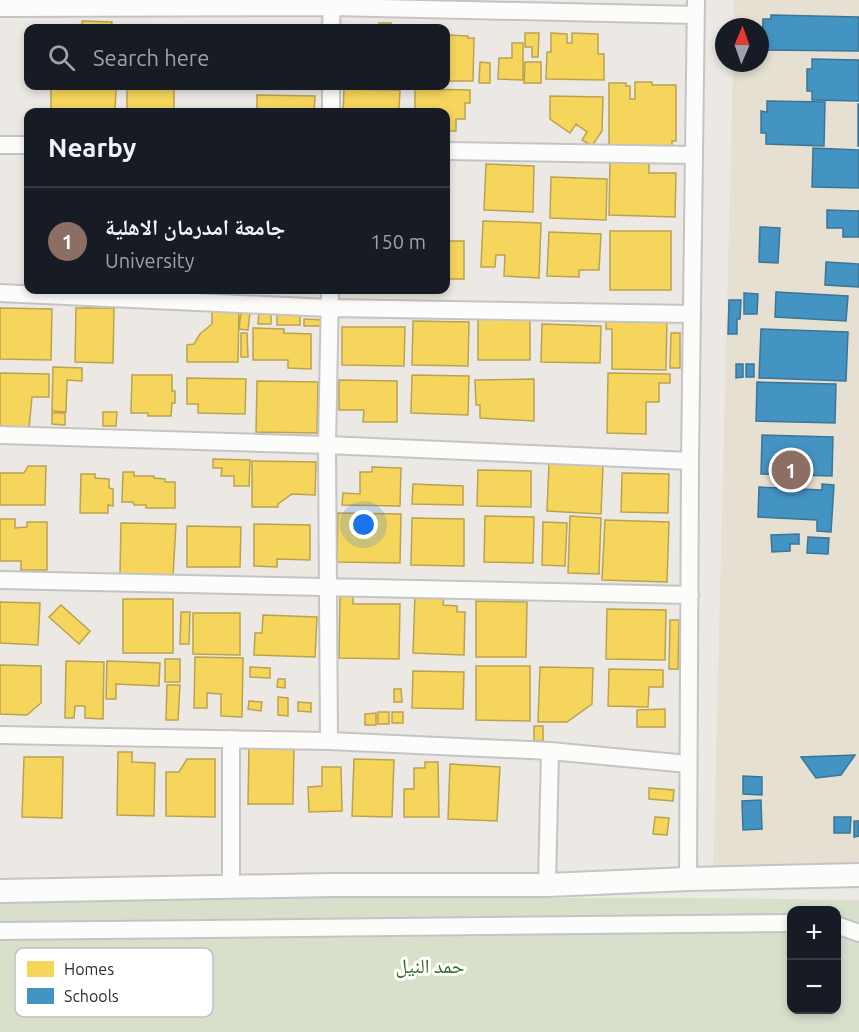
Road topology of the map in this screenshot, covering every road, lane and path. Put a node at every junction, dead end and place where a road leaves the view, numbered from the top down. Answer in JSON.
{"nodes":[{"id":1,"x":332,"y":3,"type":"edge"},
{"id":2,"x":696,"y":7,"type":"edge"},
{"id":3,"x":0,"y":8,"type":"edge"},
{"id":4,"x":332,"y":24,"type":"edge"},
{"id":5,"x":331,"y":90,"type":"edge"},
{"id":6,"x":331,"y":108,"type":"edge"},
{"id":7,"x":0,"y":145,"type":"edge"},
{"id":8,"x":24,"y":145,"type":"edge"},
{"id":9,"x":450,"y":151,"type":"edge"},
{"id":10,"x":693,"y":155,"type":"junction"},
{"id":11,"x":0,"y":293,"type":"edge"},
{"id":12,"x":330,"y":294,"type":"edge"},
{"id":13,"x":330,"y":308,"type":"junction"},
{"id":14,"x":692,"y":314,"type":"junction"},
{"id":15,"x":0,"y":435,"type":"edge"},
{"id":16,"x":327,"y":445,"type":"junction"},
{"id":17,"x":690,"y":461,"type":"junction"},
{"id":18,"x":0,"y":580,"type":"edge"},
{"id":19,"x":327,"y":587,"type":"junction"},
{"id":20,"x":690,"y":595,"type":"junction"},
{"id":21,"x":0,"y":735,"type":"edge"},
{"id":22,"x":231,"y":740,"type":"junction"},
{"id":23,"x":329,"y":741,"type":"junction"},
{"id":24,"x":550,"y":751,"type":"junction"},
{"id":25,"x":688,"y":764,"type":"junction"},
{"id":26,"x":859,"y":875,"type":"edge"},
{"id":27,"x":688,"y":879,"type":"junction"},
{"id":28,"x":547,"y":885,"type":"junction"},
{"id":29,"x":231,"y":887,"type":"junction"},
{"id":30,"x":0,"y":891,"type":"edge"},
{"id":31,"x":787,"y":923,"type":"edge"},
{"id":32,"x":841,"y":926,"type":"edge"},
{"id":33,"x":0,"y":931,"type":"edge"},
{"id":34,"x":859,"y":933,"type":"edge"}],
"edges":[{"from":1,"to":2,"type":"street"},
{"from":1,"to":3,"type":"street"},
{"from":1,"to":4,"type":"street"},
{"from":2,"to":10,"type":"street"},
{"from":5,"to":6,"type":"street"},
{"from":7,"to":8,"type":"street"},
{"from":9,"to":10,"type":"street"},
{"from":10,"to":14,"type":"street"},
{"from":11,"to":13,"type":"street"},
{"from":12,"to":13,"type":"street"},
{"from":13,"to":14,"type":"street"},
{"from":13,"to":16,"type":"street"},
{"from":14,"to":17,"type":"street"},
{"from":15,"to":16,"type":"street"},
{"from":16,"to":17,"type":"street"},
{"from":16,"to":19,"type":"street"},
{"from":17,"to":20,"type":"street"},
{"from":18,"to":19,"type":"street"},
{"from":19,"to":20,"type":"street"},
{"from":19,"to":23,"type":"street"},
{"from":20,"to":25,"type":"street"},
{"from":21,"to":22,"type":"street"},
{"from":22,"to":23,"type":"street"},
{"from":22,"to":29,"type":"street"},
{"from":23,"to":24,"type":"street"},
{"from":24,"to":25,"type":"street"},
{"from":24,"to":28,"type":"street"},
{"from":25,"to":27,"type":"street"},
{"from":26,"to":27,"type":"street"},
{"from":27,"to":28,"type":"street"},
{"from":28,"to":29,"type":"street"},
{"from":29,"to":30,"type":"street"},
{"from":31,"to":33,"type":"street"},
{"from":32,"to":34,"type":"street"}]}
